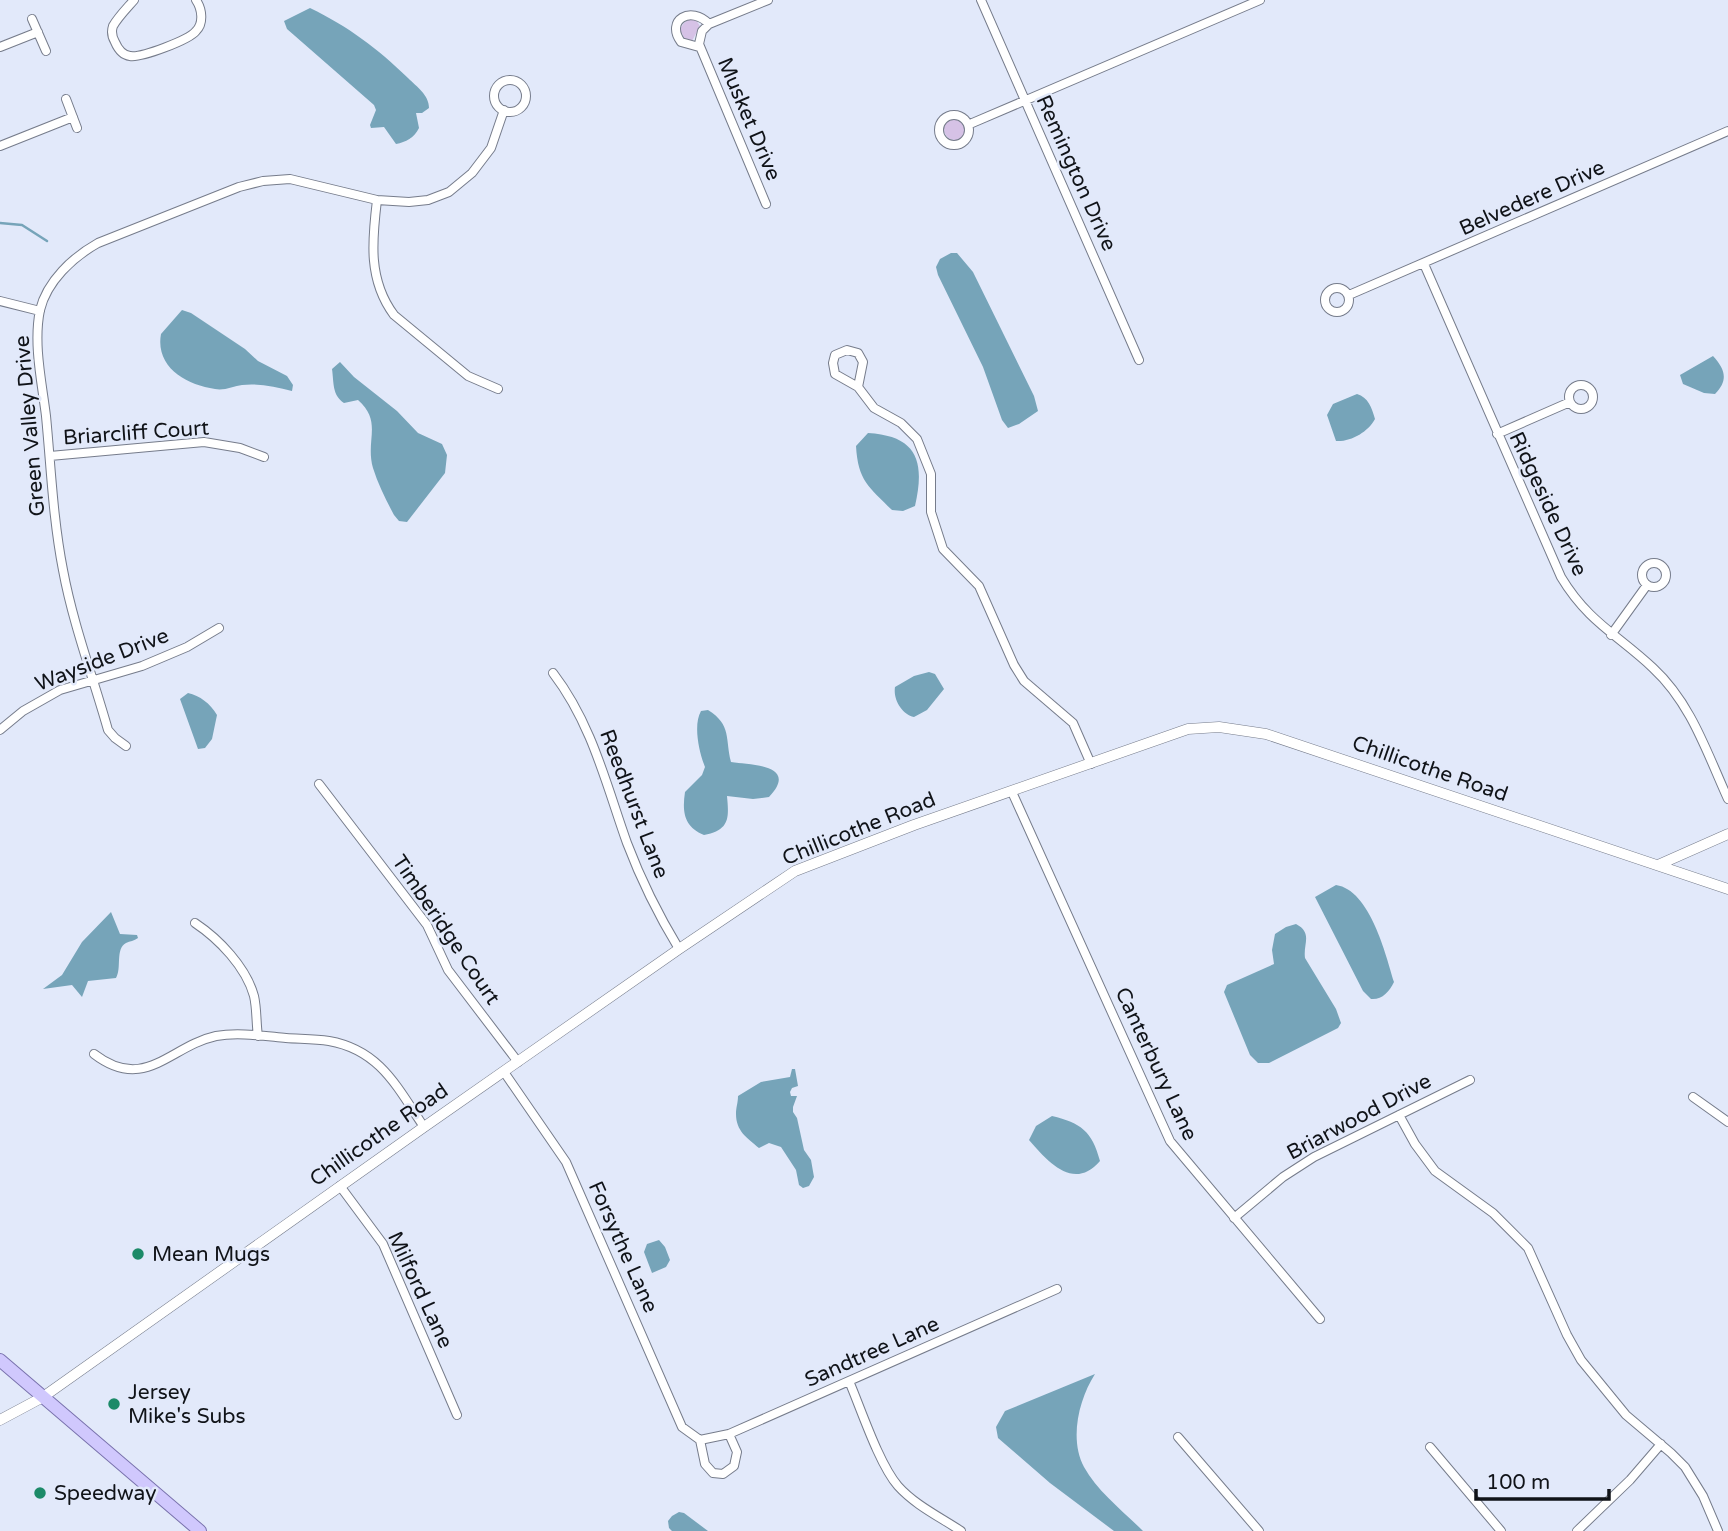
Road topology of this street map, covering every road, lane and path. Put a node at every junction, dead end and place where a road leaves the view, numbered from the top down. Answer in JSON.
{"nodes":[{"id":1,"x":134,"y":0,"type":"edge"},
{"id":2,"x":196,"y":0,"type":"edge"},
{"id":3,"x":768,"y":0,"type":"edge"},
{"id":4,"x":981,"y":0,"type":"edge"},
{"id":5,"x":1260,"y":0,"type":"edge"},
{"id":6,"x":32,"y":19,"type":"dead end"},
{"id":7,"x":709,"y":24,"type":"junction"},
{"id":8,"x":38,"y":32,"type":"junction"},
{"id":9,"x":0,"y":47,"type":"edge"},
{"id":10,"x":699,"y":47,"type":"junction"},
{"id":11,"x":47,"y":51,"type":"dead end"},
{"id":12,"x":66,"y":99,"type":"dead end"},
{"id":13,"x":1024,"y":100,"type":"junction"},
{"id":14,"x":504,"y":110,"type":"dead end"},
{"id":15,"x":73,"y":117,"type":"junction"},
{"id":16,"x":970,"y":124,"type":"dead end"},
{"id":17,"x":77,"y":128,"type":"dead end"},
{"id":18,"x":1728,"y":131,"type":"edge"},
{"id":19,"x":0,"y":146,"type":"edge"},
{"id":20,"x":377,"y":201,"type":"junction"},
{"id":21,"x":766,"y":204,"type":"dead end"},
{"id":22,"x":1424,"y":264,"type":"junction"},
{"id":23,"x":1349,"y":295,"type":"dead end"},
{"id":24,"x":0,"y":301,"type":"edge"},
{"id":25,"x":40,"y":311,"type":"junction"},
{"id":26,"x":1139,"y":360,"type":"dead end"},
{"id":27,"x":858,"y":387,"type":"junction"},
{"id":28,"x":498,"y":389,"type":"dead end"},
{"id":29,"x":1570,"y":402,"type":"dead end"},
{"id":30,"x":1497,"y":435,"type":"junction"},
{"id":31,"x":50,"y":456,"type":"junction"},
{"id":32,"x":264,"y":457,"type":"dead end"},
{"id":33,"x":1647,"y":585,"type":"dead end"},
{"id":34,"x":219,"y":628,"type":"dead end"},
{"id":35,"x":1611,"y":635,"type":"junction"},
{"id":36,"x":553,"y":673,"type":"dead end"},
{"id":37,"x":94,"y":681,"type":"junction"},
{"id":38,"x":0,"y":730,"type":"edge"},
{"id":39,"x":126,"y":746,"type":"dead end"},
{"id":40,"x":1091,"y":764,"type":"junction"},
{"id":41,"x":319,"y":784,"type":"dead end"},
{"id":42,"x":1012,"y":792,"type":"junction"},
{"id":43,"x":1728,"y":799,"type":"edge"},
{"id":44,"x":1728,"y":834,"type":"edge"},
{"id":45,"x":1658,"y":865,"type":"junction"},
{"id":46,"x":1728,"y":889,"type":"edge"},
{"id":47,"x":195,"y":923,"type":"dead end"},
{"id":48,"x":679,"y":949,"type":"junction"},
{"id":49,"x":258,"y":1036,"type":"junction"},
{"id":50,"x":94,"y":1054,"type":"dead end"},
{"id":51,"x":518,"y":1062,"type":"junction"},
{"id":52,"x":504,"y":1072,"type":"junction"},
{"id":53,"x":1470,"y":1080,"type":"dead end"},
{"id":54,"x":1693,"y":1097,"type":"dead end"},
{"id":55,"x":1399,"y":1115,"type":"junction"},
{"id":56,"x":1728,"y":1122,"type":"edge"},
{"id":57,"x":424,"y":1126,"type":"junction"},
{"id":58,"x":340,"y":1186,"type":"junction"},
{"id":59,"x":1234,"y":1218,"type":"junction"},
{"id":60,"x":1057,"y":1289,"type":"dead end"},
{"id":61,"x":1320,"y":1319,"type":"dead end"},
{"id":62,"x":0,"y":1360,"type":"edge"},
{"id":63,"x":849,"y":1381,"type":"junction"},
{"id":64,"x":43,"y":1397,"type":"junction"},
{"id":65,"x":457,"y":1415,"type":"dead end"},
{"id":66,"x":0,"y":1420,"type":"edge"},
{"id":67,"x":729,"y":1434,"type":"junction"},
{"id":68,"x":1178,"y":1437,"type":"dead end"},
{"id":69,"x":700,"y":1440,"type":"junction"},
{"id":70,"x":1661,"y":1444,"type":"junction"},
{"id":71,"x":1430,"y":1447,"type":"dead end"},
{"id":72,"x":200,"y":1531,"type":"edge"},
{"id":73,"x":961,"y":1531,"type":"edge"},
{"id":74,"x":1259,"y":1531,"type":"edge"},
{"id":75,"x":1501,"y":1531,"type":"edge"},
{"id":76,"x":1577,"y":1531,"type":"edge"},
{"id":77,"x":1718,"y":1531,"type":"edge"}],
"edges":[{"from":1,"to":2,"type":"street"},
{"from":3,"to":7,"type":"street"},
{"from":4,"to":13,"type":"street","name":"Remington Drive"},
{"from":5,"to":13,"type":"street"},
{"from":6,"to":8,"type":"street"},
{"from":7,"to":10,"type":"street"},
{"from":7,"to":10,"type":"street"},
{"from":8,"to":9,"type":"street"},
{"from":8,"to":11,"type":"street"},
{"from":10,"to":21,"type":"street","name":"Musket Drive"},
{"from":12,"to":15,"type":"street"},
{"from":13,"to":16,"type":"street"},
{"from":13,"to":26,"type":"street","name":"Remington Drive"},
{"from":14,"to":20,"type":"street","name":"Green Valley Drive"},
{"from":15,"to":17,"type":"street"},
{"from":15,"to":19,"type":"street"},
{"from":18,"to":22,"type":"street","name":"Belvedere Drive"},
{"from":20,"to":25,"type":"street","name":"Green Valley Drive"},
{"from":20,"to":28,"type":"street"},
{"from":22,"to":23,"type":"street","name":"Belvedere Drive"},
{"from":22,"to":30,"type":"street","name":"Ridgeside Drive"},
{"from":24,"to":25,"type":"street"},
{"from":25,"to":31,"type":"street","name":"Green Valley Drive"},
{"from":27,"to":27,"type":"street"},
{"from":27,"to":40,"type":"street"},
{"from":29,"to":30,"type":"street"},
{"from":30,"to":35,"type":"street","name":"Ridgeside Drive"},
{"from":31,"to":32,"type":"street","name":"Briarcliff Court"},
{"from":31,"to":37,"type":"street","name":"Green Valley Drive"},
{"from":33,"to":35,"type":"street"},
{"from":34,"to":37,"type":"street","name":"Wayside Drive"},
{"from":35,"to":43,"type":"street","name":"Ridgeside Drive"},
{"from":36,"to":48,"type":"street","name":"Reedhurst Lane"},
{"from":37,"to":38,"type":"street","name":"Wayside Drive"},
{"from":37,"to":39,"type":"street","name":"Green Valley Drive"},
{"from":40,"to":42,"type":"street","name":"Chillicothe Road"},
{"from":40,"to":45,"type":"street","name":"Chillicothe Road"},
{"from":41,"to":51,"type":"street","name":"Timberidge Court"},
{"from":42,"to":48,"type":"street","name":"Chillicothe Road"},
{"from":42,"to":59,"type":"street","name":"Canterbury Lane"},
{"from":44,"to":45,"type":"street"},
{"from":45,"to":46,"type":"street","name":"Chillicothe Road"},
{"from":47,"to":49,"type":"street"},
{"from":48,"to":51,"type":"street","name":"Chillicothe Road"},
{"from":49,"to":50,"type":"street"},
{"from":49,"to":57,"type":"street"},
{"from":51,"to":52,"type":"street","name":"Chillicothe Road"},
{"from":52,"to":57,"type":"street","name":"Chillicothe Road"},
{"from":52,"to":69,"type":"street","name":"Forsythe Lane"},
{"from":53,"to":55,"type":"street","name":"Briarwood Drive"},
{"from":54,"to":56,"type":"street"},
{"from":55,"to":59,"type":"street","name":"Briarwood Drive"},
{"from":55,"to":70,"type":"street"},
{"from":57,"to":58,"type":"street","name":"Chillicothe Road"},
{"from":58,"to":64,"type":"street","name":"Chillicothe Road"},
{"from":58,"to":65,"type":"street","name":"Milford Lane"},
{"from":59,"to":61,"type":"street","name":"Canterbury Lane"},
{"from":60,"to":63,"type":"street","name":"Sandtree Lane"},
{"from":62,"to":64,"type":"main road"},
{"from":63,"to":67,"type":"street","name":"Sandtree Lane"},
{"from":63,"to":73,"type":"street"},
{"from":64,"to":66,"type":"street","name":"Chillicothe Road"},
{"from":64,"to":72,"type":"main road"},
{"from":67,"to":69,"type":"street","name":"Sandtree Lane"},
{"from":67,"to":69,"type":"street"},
{"from":68,"to":74,"type":"street"},
{"from":70,"to":76,"type":"street"},
{"from":70,"to":77,"type":"street"},
{"from":71,"to":75,"type":"street"}]}
